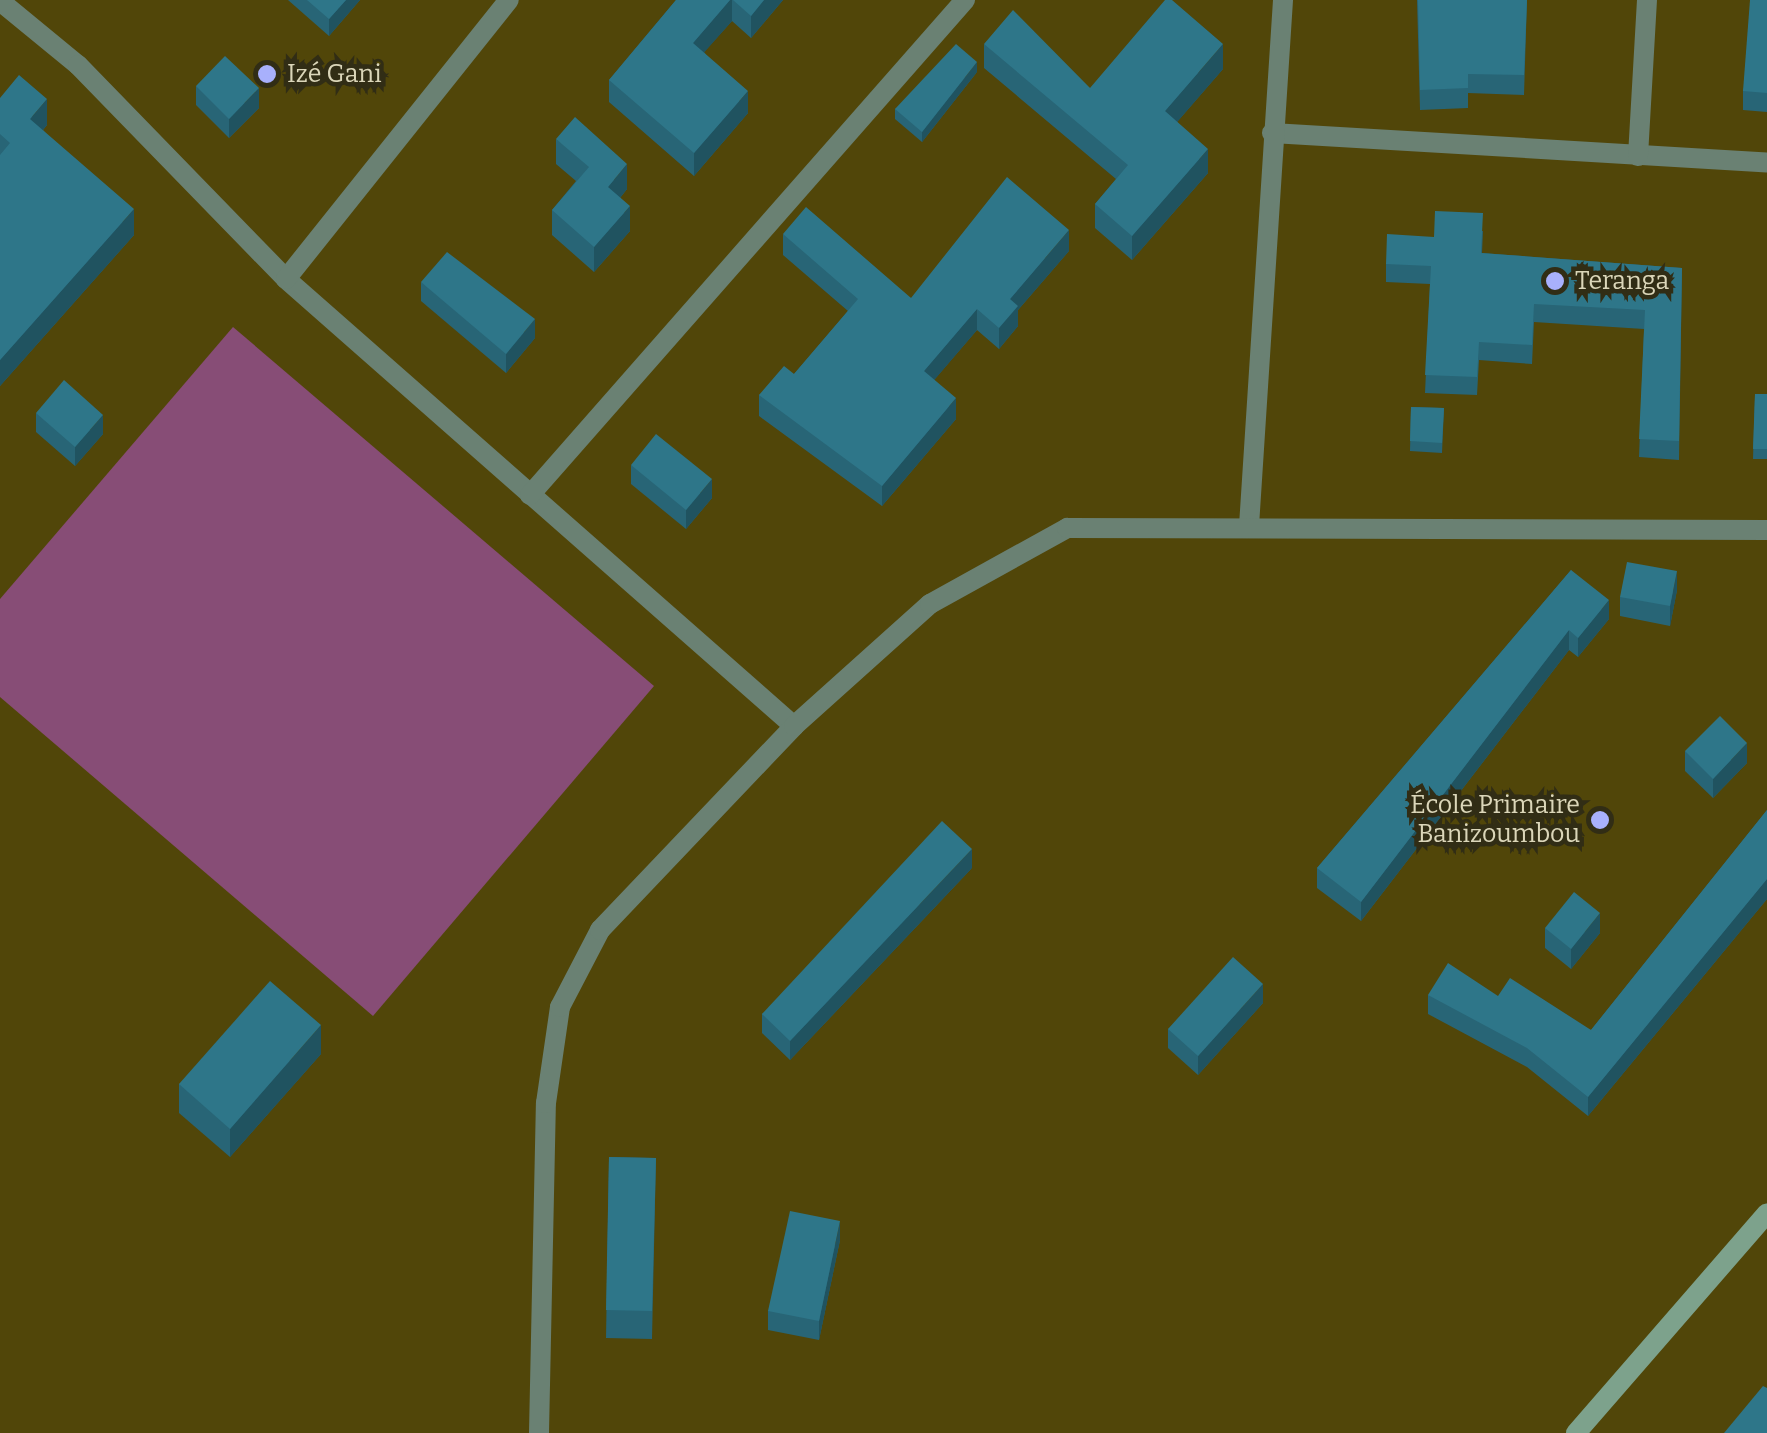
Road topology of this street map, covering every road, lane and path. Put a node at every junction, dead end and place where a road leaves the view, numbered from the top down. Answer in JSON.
{"nodes":[{"id":1,"x":509,"y":0,"type":"edge"},
{"id":2,"x":966,"y":0,"type":"edge"},
{"id":3,"x":1283,"y":0,"type":"edge"},
{"id":4,"x":1646,"y":0,"type":"edge"},
{"id":5,"x":15,"y":5,"type":"edge"},
{"id":6,"x":1272,"y":133,"type":"junction"},
{"id":7,"x":1638,"y":156,"type":"junction"},
{"id":8,"x":1767,"y":162,"type":"edge"},
{"id":9,"x":286,"y":279,"type":"junction"},
{"id":10,"x":530,"y":494,"type":"junction"},
{"id":11,"x":1250,"y":526,"type":"junction"},
{"id":12,"x":1767,"y":530,"type":"edge"},
{"id":13,"x":794,"y":726,"type":"junction"},
{"id":14,"x":1767,"y":1213,"type":"edge"},
{"id":15,"x":539,"y":1433,"type":"edge"},
{"id":16,"x":1576,"y":1433,"type":"edge"}],
"edges":[{"from":1,"to":9,"type":"street"},
{"from":2,"to":10,"type":"street"},
{"from":3,"to":6,"type":"street"},
{"from":4,"to":7,"type":"street"},
{"from":5,"to":9,"type":"street"},
{"from":6,"to":7,"type":"street"},
{"from":6,"to":11,"type":"street"},
{"from":7,"to":8,"type":"street"},
{"from":9,"to":10,"type":"street"},
{"from":10,"to":13,"type":"street"},
{"from":11,"to":12,"type":"street"},
{"from":11,"to":13,"type":"street"},
{"from":13,"to":15,"type":"street"},
{"from":14,"to":16,"type":"street"}]}
